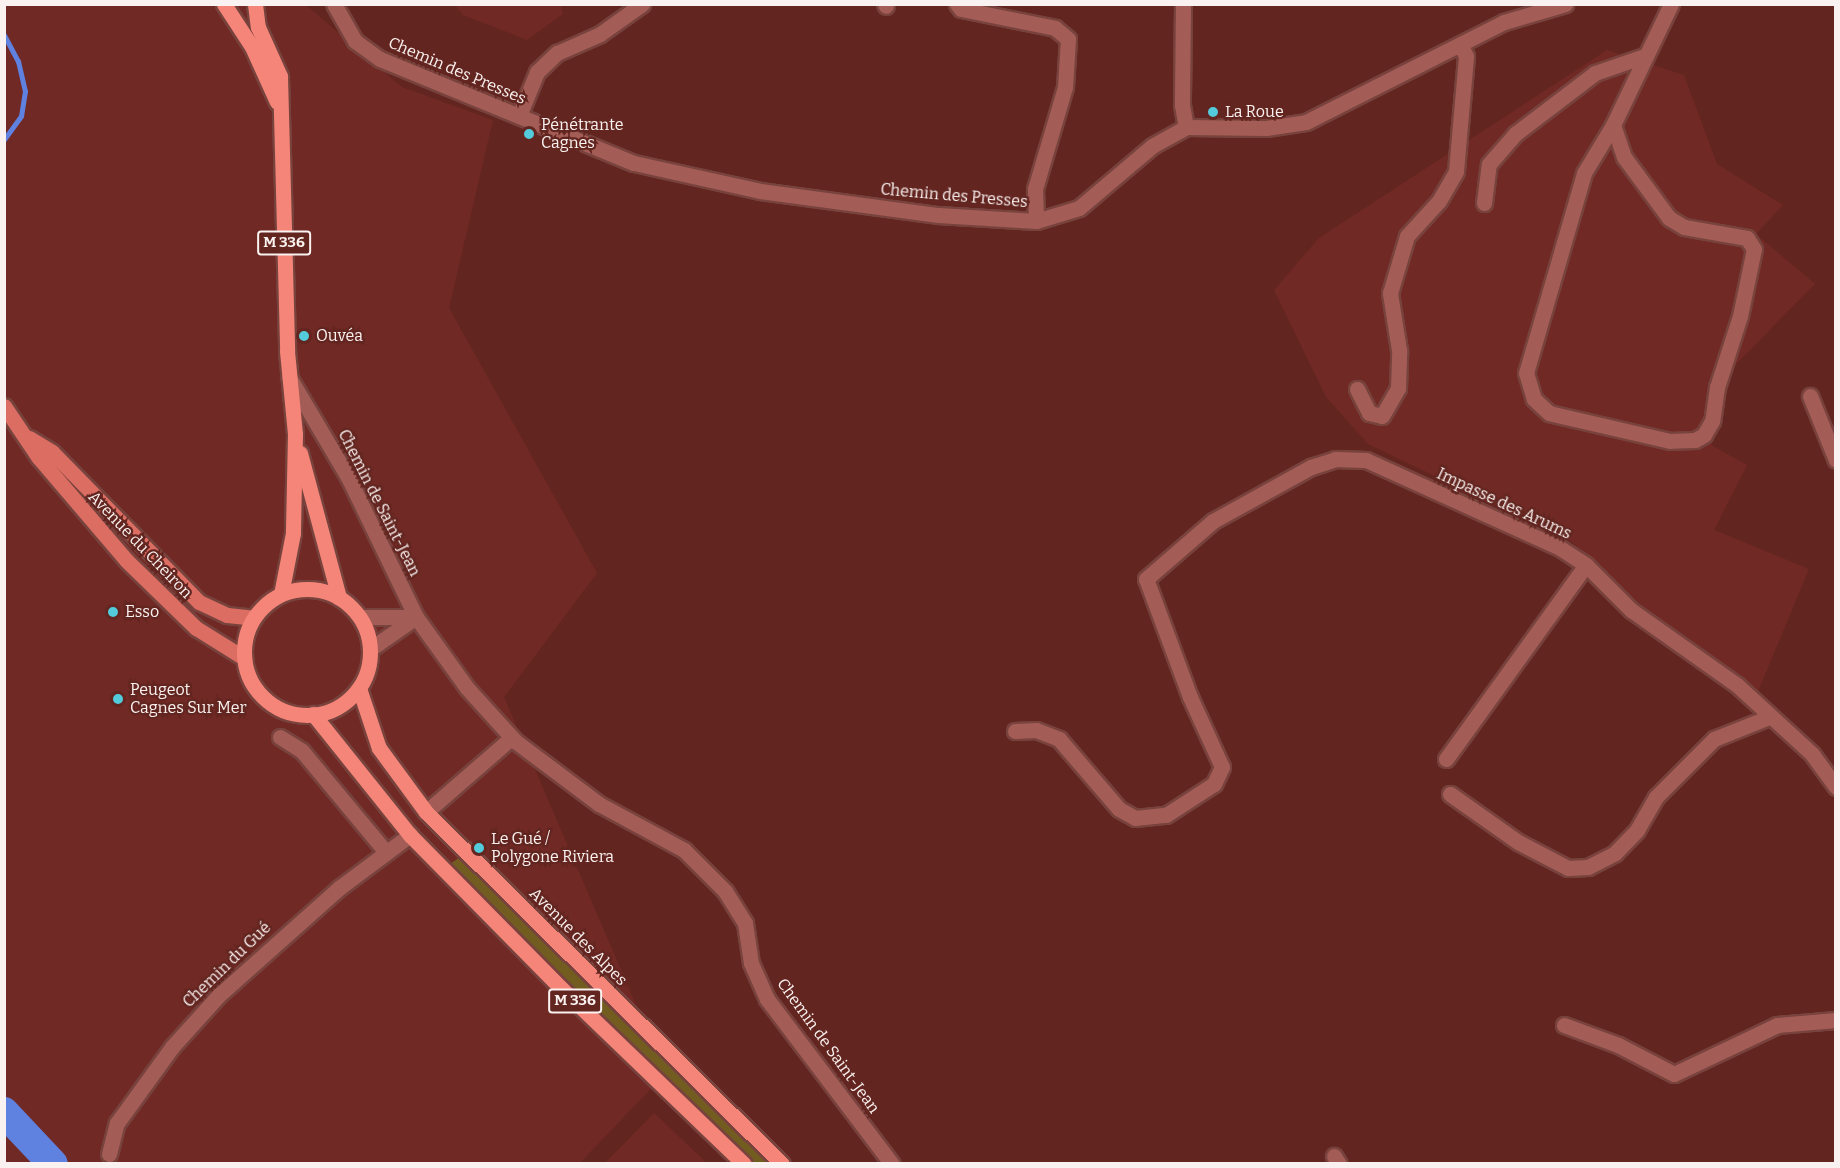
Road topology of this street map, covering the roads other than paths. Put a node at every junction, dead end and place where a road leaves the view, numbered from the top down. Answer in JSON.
{"nodes":[{"id":1,"x":224,"y":4,"type":"edge"},
{"id":2,"x":255,"y":4,"type":"edge"},
{"id":3,"x":334,"y":4,"type":"edge"},
{"id":4,"x":642,"y":4,"type":"edge"},
{"id":5,"x":957,"y":4,"type":"edge"},
{"id":6,"x":1184,"y":4,"type":"edge"},
{"id":7,"x":1565,"y":4,"type":"edge"},
{"id":8,"x":1671,"y":4,"type":"edge"},
{"id":9,"x":1460,"y":44,"type":"junction"},
{"id":10,"x":1644,"y":56,"type":"junction"},
{"id":11,"x":280,"y":109,"type":"junction"},
{"id":12,"x":519,"y":116,"type":"junction"},
{"id":13,"x":1613,"y":125,"type":"junction"},
{"id":14,"x":1186,"y":127,"type":"junction"},
{"id":15,"x":1484,"y":203,"type":"dead end"},
{"id":16,"x":1036,"y":221,"type":"junction"},
{"id":17,"x":288,"y":376,"type":"junction"},
{"id":18,"x":1357,"y":389,"type":"dead end"},
{"id":19,"x":1810,"y":396,"type":"dead end"},
{"id":20,"x":4,"y":406,"type":"edge"},
{"id":21,"x":295,"y":434,"type":"junction"},
{"id":22,"x":29,"y":438,"type":"junction"},
{"id":23,"x":1836,"y":460,"type":"edge"},
{"id":24,"x":1586,"y":566,"type":"junction"},
{"id":25,"x":281,"y":594,"type":"junction"},
{"id":26,"x":339,"y":598,"type":"junction"},
{"id":27,"x":360,"y":617,"type":"junction"},
{"id":28,"x":416,"y":617,"type":"junction"},
{"id":29,"x":254,"y":618,"type":"junction"},
{"id":30,"x":370,"y":649,"type":"junction"},
{"id":31,"x":244,"y":658,"type":"junction"},
{"id":32,"x":359,"y":687,"type":"junction"},
{"id":33,"x":313,"y":714,"type":"junction"},
{"id":34,"x":1769,"y":717,"type":"junction"},
{"id":35,"x":1015,"y":732,"type":"dead end"},
{"id":36,"x":280,"y":737,"type":"dead end"},
{"id":37,"x":511,"y":738,"type":"junction"},
{"id":38,"x":1446,"y":759,"type":"dead end"},
{"id":39,"x":1836,"y":787,"type":"edge"},
{"id":40,"x":1450,"y":794,"type":"dead end"},
{"id":41,"x":426,"y":812,"type":"junction"},
{"id":42,"x":410,"y":835,"type":"junction"},
{"id":43,"x":386,"y":852,"type":"junction"},
{"id":44,"x":1836,"y":1020,"type":"edge"},
{"id":45,"x":1564,"y":1025,"type":"dead end"},
{"id":46,"x":109,"y":1154,"type":"dead end"},
{"id":47,"x":744,"y":1164,"type":"edge"},
{"id":48,"x":782,"y":1164,"type":"edge"},
{"id":49,"x":891,"y":1164,"type":"edge"}],
"edges":[{"from":1,"to":11,"type":"main road","number":"M 336"},
{"from":2,"to":11,"type":"main road","number":"M 336"},
{"from":3,"to":12,"type":"street","name":"Chemin des Presses"},
{"from":4,"to":12,"type":"street"},
{"from":5,"to":16,"type":"street"},
{"from":6,"to":14,"type":"street"},
{"from":7,"to":9,"type":"street","name":"Chemin des Presses"},
{"from":8,"to":10,"type":"street"},
{"from":9,"to":14,"type":"street","name":"Chemin des Presses"},
{"from":9,"to":18,"type":"street"},
{"from":10,"to":13,"type":"street"},
{"from":10,"to":15,"type":"street"},
{"from":11,"to":17,"type":"main road","number":"M 336"},
{"from":12,"to":16,"type":"street","name":"Chemin des Presses"},
{"from":13,"to":13,"type":"street"},
{"from":14,"to":16,"type":"street","name":"Chemin des Presses"},
{"from":17,"to":21,"type":"main road","number":"M 336"},
{"from":17,"to":28,"type":"street","name":"Chemin de Saint-Jean"},
{"from":19,"to":23,"type":"street"},
{"from":20,"to":22,"type":"main road","name":"Avenue du Cheiron"},
{"from":21,"to":25,"type":"main road","number":"M 336"},
{"from":21,"to":26,"type":"main road","number":"M 336"},
{"from":22,"to":29,"type":"main road","name":"Avenue du Cheiron"},
{"from":22,"to":31,"type":"main road","name":"Avenue du Cheiron"},
{"from":24,"to":34,"type":"street","name":"Impasse des Arums"},
{"from":24,"to":35,"type":"street","name":"Impasse des Arums"},
{"from":24,"to":38,"type":"street"},
{"from":25,"to":26,"type":"main road"},
{"from":25,"to":29,"type":"main road"},
{"from":26,"to":27,"type":"main road"},
{"from":27,"to":28,"type":"street"},
{"from":27,"to":30,"type":"main road"},
{"from":28,"to":30,"type":"street"},
{"from":28,"to":37,"type":"street","name":"Chemin de Saint-Jean"},
{"from":29,"to":31,"type":"main road"},
{"from":30,"to":32,"type":"main road"},
{"from":31,"to":33,"type":"main road"},
{"from":32,"to":33,"type":"main road"},
{"from":32,"to":41,"type":"main road","name":"Avenue des Alpes","number":"M 336"},
{"from":33,"to":42,"type":"main road","number":"M 336"},
{"from":34,"to":39,"type":"street","name":"Impasse des Arums"},
{"from":34,"to":40,"type":"street"},
{"from":36,"to":43,"type":"street"},
{"from":37,"to":41,"type":"street"},
{"from":37,"to":49,"type":"street","name":"Chemin de Saint-Jean"},
{"from":41,"to":48,"type":"main road","name":"Avenue des Alpes","number":"M 336"},
{"from":42,"to":43,"type":"street","name":"Chemin du Gué"},
{"from":42,"to":47,"type":"main road","number":"M 336"},
{"from":43,"to":46,"type":"street","name":"Chemin du Gué"},
{"from":44,"to":45,"type":"street"}]}
